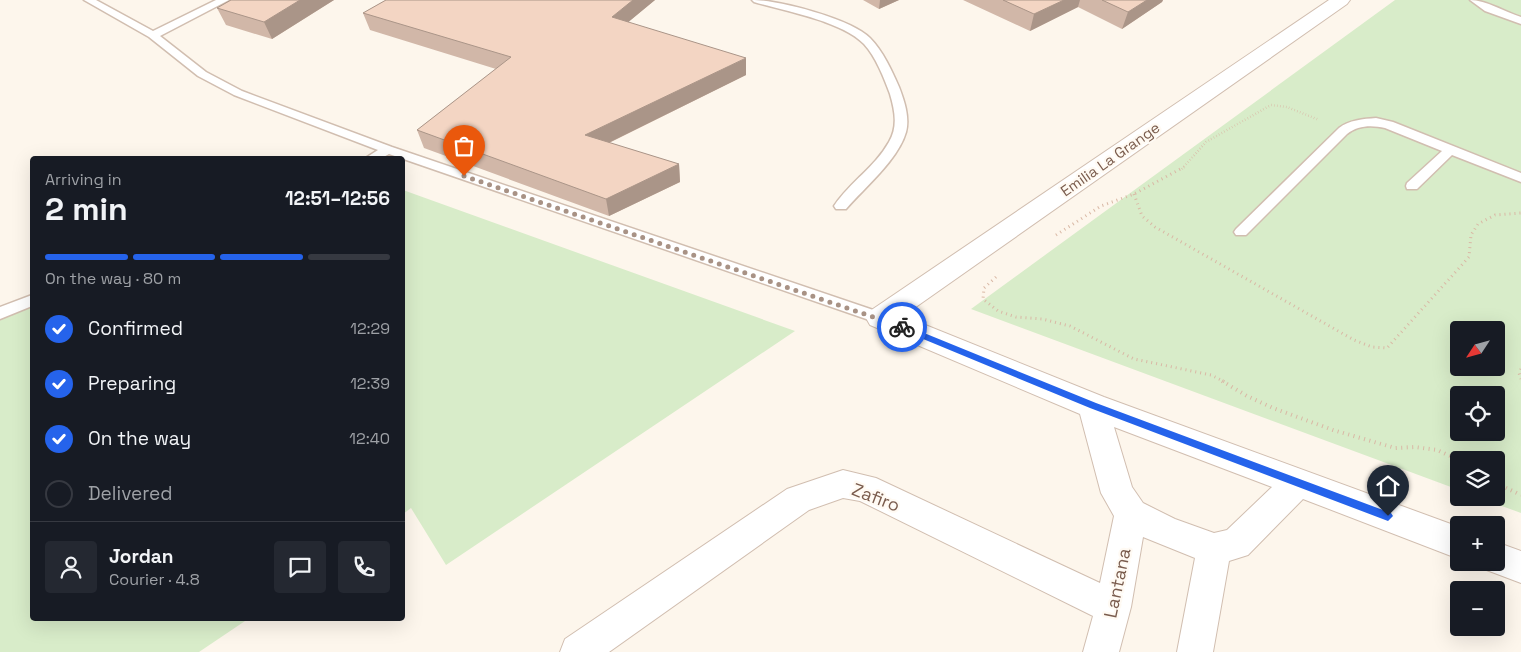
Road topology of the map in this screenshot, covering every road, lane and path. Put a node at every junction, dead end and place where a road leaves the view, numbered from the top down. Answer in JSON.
{"nodes":[{"id":1,"x":89,"y":0,"type":"edge"},
{"id":2,"x":224,"y":0,"type":"edge"},
{"id":3,"x":757,"y":0,"type":"edge"},
{"id":4,"x":1340,"y":0,"type":"edge"},
{"id":5,"x":1474,"y":0,"type":"edge"},
{"id":6,"x":1521,"y":22,"type":"edge"},
{"id":7,"x":153,"y":35,"type":"junction"},
{"id":8,"x":1343,"y":131,"type":"junction"},
{"id":9,"x":1450,"y":149,"type":"junction"},
{"id":10,"x":388,"y":150,"type":"junction"},
{"id":11,"x":376,"y":156,"type":"edge"},
{"id":12,"x":1521,"y":178,"type":"edge"},
{"id":13,"x":1412,"y":186,"type":"dead end"},
{"id":14,"x":1134,"y":194,"type":"junction"},
{"id":15,"x":841,"y":206,"type":"dead end"},
{"id":16,"x":1521,"y":213,"type":"edge"},
{"id":17,"x":1241,"y":232,"type":"dead end"},
{"id":18,"x":1049,"y":240,"type":"dead end"},
{"id":19,"x":997,"y":276,"type":"dead end"},
{"id":20,"x":30,"y":301,"type":"edge"},
{"id":21,"x":0,"y":313,"type":"edge"},
{"id":22,"x":880,"y":318,"type":"junction"},
{"id":23,"x":1521,"y":369,"type":"edge"},
{"id":24,"x":1521,"y":379,"type":"edge"},
{"id":25,"x":1093,"y":406,"type":"junction"},
{"id":26,"x":1450,"y":456,"type":"edge"},
{"id":27,"x":1300,"y":482,"type":"junction"},
{"id":28,"x":1505,"y":487,"type":"edge"},
{"id":29,"x":1521,"y":495,"type":"edge"},
{"id":30,"x":1132,"y":514,"type":"junction"},
{"id":31,"x":1450,"y":540,"type":"edge"},
{"id":32,"x":1214,"y":549,"type":"junction"},
{"id":33,"x":1505,"y":561,"type":"edge"},
{"id":34,"x":1521,"y":567,"type":"edge"},
{"id":35,"x":1114,"y":607,"type":"junction"},
{"id":36,"x":578,"y":652,"type":"edge"},
{"id":37,"x":1101,"y":652,"type":"edge"},
{"id":38,"x":1195,"y":652,"type":"edge"}],
"edges":[{"from":1,"to":7,"type":"lane"},
{"from":2,"to":7,"type":"lane"},
{"from":3,"to":15,"type":"lane"},
{"from":4,"to":22,"type":"street","name":"Emilia La Grange"},
{"from":5,"to":6,"type":"lane"},
{"from":7,"to":10,"type":"lane"},
{"from":8,"to":9,"type":"lane"},
{"from":8,"to":14,"type":"path"},
{"from":8,"to":17,"type":"lane"},
{"from":9,"to":12,"type":"lane"},
{"from":9,"to":13,"type":"lane"},
{"from":10,"to":11,"type":"lane"},
{"from":10,"to":22,"type":"lane"},
{"from":14,"to":16,"type":"path"},
{"from":14,"to":18,"type":"path"},
{"from":19,"to":26,"type":"path"},
{"from":20,"to":21,"type":"lane"},
{"from":22,"to":25,"type":"street"},
{"from":23,"to":24,"type":"path"},
{"from":25,"to":27,"type":"street"},
{"from":25,"to":30,"type":"street"},
{"from":27,"to":31,"type":"street"},
{"from":27,"to":32,"type":"street"},
{"from":28,"to":29,"type":"path"},
{"from":30,"to":32,"type":"street"},
{"from":30,"to":35,"type":"street","name":"Lantana"},
{"from":32,"to":38,"type":"street"},
{"from":33,"to":34,"type":"street"},
{"from":35,"to":36,"type":"street","name":"Zafiro"},
{"from":35,"to":37,"type":"street","name":"Lantana"}]}
